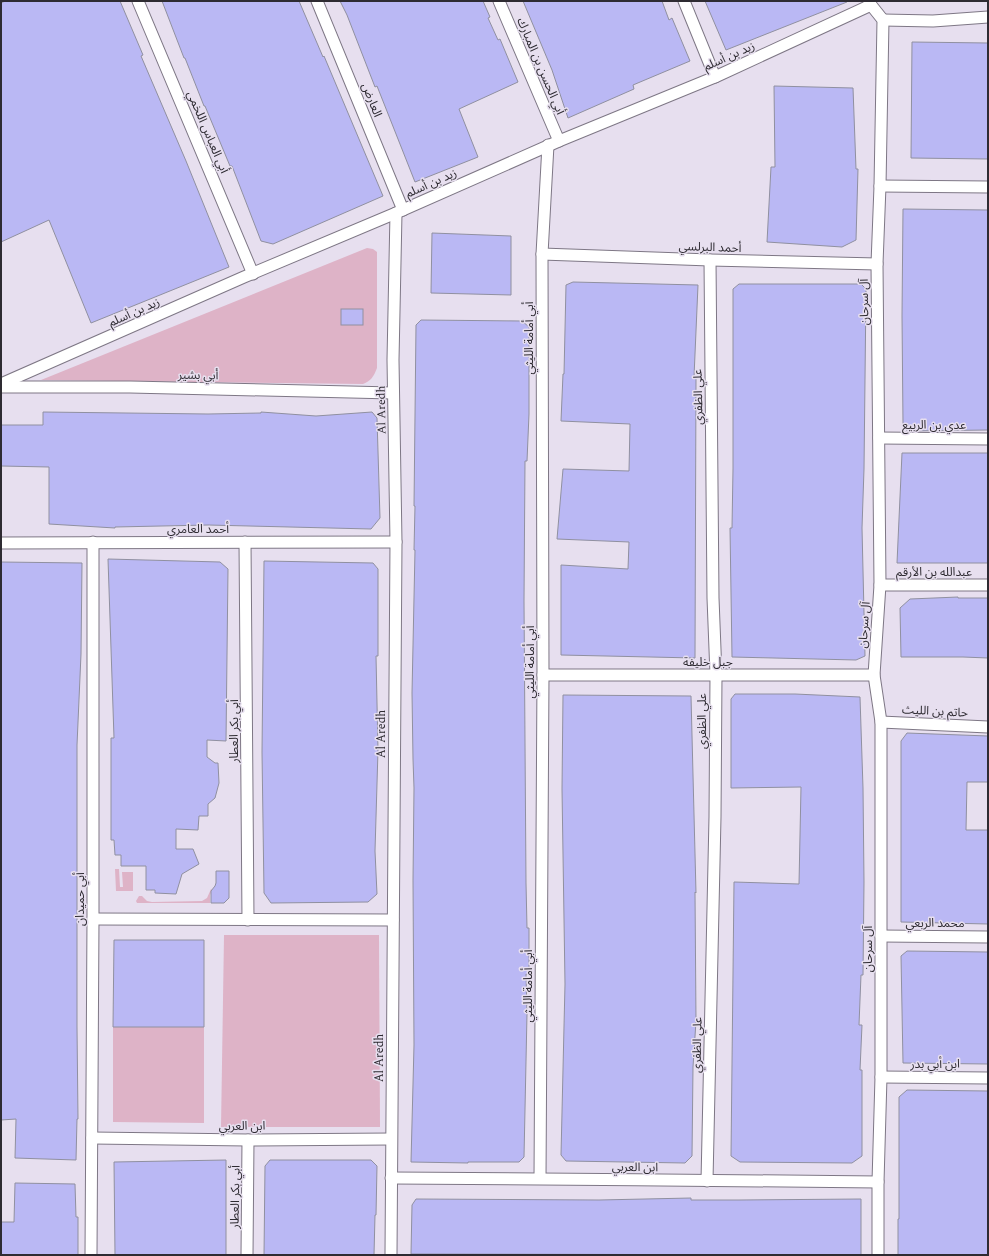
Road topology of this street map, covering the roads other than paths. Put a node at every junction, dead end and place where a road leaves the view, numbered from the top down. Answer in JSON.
{"nodes":[{"id":1,"x":138,"y":1,"type":"edge"},
{"id":2,"x":317,"y":1,"type":"edge"},
{"id":3,"x":499,"y":1,"type":"edge"},
{"id":4,"x":684,"y":1,"type":"edge"},
{"id":5,"x":870,"y":3,"type":"edge"},
{"id":6,"x":988,"y":17,"type":"edge"},
{"id":7,"x":883,"y":20,"type":"junction"},
{"id":8,"x":715,"y":77,"type":"junction"},
{"id":9,"x":559,"y":141,"type":"junction"},
{"id":10,"x":548,"y":146,"type":"junction"},
{"id":11,"x":880,"y":186,"type":"junction"},
{"id":12,"x":988,"y":187,"type":"edge"},
{"id":13,"x":400,"y":211,"type":"junction"},
{"id":14,"x":542,"y":254,"type":"junction"},
{"id":15,"x":710,"y":260,"type":"junction"},
{"id":16,"x":877,"y":264,"type":"junction"},
{"id":17,"x":253,"y":274,"type":"junction"},
{"id":18,"x":1,"y":386,"type":"edge"},
{"id":19,"x":393,"y":393,"type":"junction"},
{"id":20,"x":879,"y":438,"type":"junction"},
{"id":21,"x":988,"y":439,"type":"edge"},
{"id":22,"x":93,"y":542,"type":"junction"},
{"id":23,"x":245,"y":542,"type":"junction"},
{"id":24,"x":396,"y":542,"type":"junction"},
{"id":25,"x":1,"y":543,"type":"edge"},
{"id":26,"x":880,"y":585,"type":"junction"},
{"id":27,"x":988,"y":585,"type":"edge"},
{"id":28,"x":543,"y":675,"type":"junction"},
{"id":29,"x":716,"y":675,"type":"junction"},
{"id":30,"x":874,"y":675,"type":"junction"},
{"id":31,"x":881,"y":722,"type":"junction"},
{"id":32,"x":988,"y":727,"type":"edge"},
{"id":33,"x":93,"y":919,"type":"junction"},
{"id":34,"x":248,"y":920,"type":"junction"},
{"id":35,"x":393,"y":920,"type":"junction"},
{"id":36,"x":881,"y":936,"type":"junction"},
{"id":37,"x":988,"y":937,"type":"edge"},
{"id":38,"x":881,"y":1077,"type":"junction"},
{"id":39,"x":988,"y":1078,"type":"edge"},
{"id":40,"x":92,"y":1138,"type":"junction"},
{"id":41,"x":391,"y":1139,"type":"junction"},
{"id":42,"x":248,"y":1140,"type":"junction"},
{"id":43,"x":391,"y":1178,"type":"junction"},
{"id":44,"x":540,"y":1178,"type":"junction"},
{"id":45,"x":707,"y":1181,"type":"junction"},
{"id":46,"x":878,"y":1182,"type":"junction"},
{"id":47,"x":91,"y":1255,"type":"edge"},
{"id":48,"x":247,"y":1255,"type":"edge"},
{"id":49,"x":391,"y":1255,"type":"edge"},
{"id":50,"x":878,"y":1255,"type":"edge"}],
"edges":[{"from":1,"to":17,"type":"street","name":"أبي العباس اللخمي"},
{"from":2,"to":13,"type":"street","name":"العارض"},
{"from":3,"to":9,"type":"street","name":"أبي الحسن بن المبارك"},
{"from":4,"to":8,"type":"street"},
{"from":5,"to":7,"type":"street"},
{"from":5,"to":8,"type":"street","name":"زيد بن أسلم"},
{"from":6,"to":7,"type":"street"},
{"from":7,"to":11,"type":"street","name":"آل سرحان"},
{"from":8,"to":9,"type":"street","name":"زيد بن أسلم"},
{"from":9,"to":10,"type":"street","name":"زيد بن أسلم"},
{"from":10,"to":13,"type":"street","name":"زيد بن أسلم"},
{"from":10,"to":14,"type":"street","name":"أبي أمامة الليثي"},
{"from":11,"to":12,"type":"street"},
{"from":11,"to":16,"type":"street","name":"آل سرحان"},
{"from":13,"to":17,"type":"street","name":"زيد بن أسلم"},
{"from":13,"to":19,"type":"street","name":"Al Aredh"},
{"from":14,"to":15,"type":"street","name":"أحمد البرلسي"},
{"from":14,"to":28,"type":"street","name":"أبي أمامة الليثي"},
{"from":15,"to":16,"type":"street","name":"أحمد البرلسي"},
{"from":15,"to":29,"type":"street","name":"علي الظفري"},
{"from":16,"to":20,"type":"street","name":"آل سرحان"},
{"from":17,"to":18,"type":"street","name":"زيد بن أسلم"},
{"from":18,"to":19,"type":"street","name":"أبي بشير"},
{"from":19,"to":24,"type":"street","name":"Al Aredh"},
{"from":20,"to":21,"type":"street","name":"عدي بن الربيع"},
{"from":20,"to":26,"type":"street","name":"آل سرحان"},
{"from":22,"to":23,"type":"street","name":"أحمد العامري"},
{"from":22,"to":25,"type":"street","name":"أحمد العامري"},
{"from":22,"to":33,"type":"street","name":"أبي حميدان"},
{"from":23,"to":24,"type":"street","name":"أحمد العامري"},
{"from":23,"to":34,"type":"street","name":"أبي بكر العطار"},
{"from":24,"to":35,"type":"street","name":"Al Aredh"},
{"from":26,"to":27,"type":"street","name":"عبدالله بن الأرقم"},
{"from":26,"to":30,"type":"street","name":"آل سرحان"},
{"from":28,"to":29,"type":"street","name":"جبل خليفة"},
{"from":28,"to":44,"type":"street","name":"أبي أمامة الليثي"},
{"from":29,"to":30,"type":"street","name":"جبل خليفة"},
{"from":29,"to":45,"type":"street","name":"علي الظفري"},
{"from":30,"to":31,"type":"street","name":"آل سرحان"},
{"from":31,"to":32,"type":"street","name":"حاتم بن الليث"},
{"from":31,"to":36,"type":"street","name":"آل سرحان"},
{"from":33,"to":34,"type":"street"},
{"from":33,"to":40,"type":"street","name":"أبي حميدان"},
{"from":34,"to":35,"type":"street"},
{"from":35,"to":41,"type":"street","name":"Al Aredh"},
{"from":36,"to":37,"type":"street","name":"محمد الربعي"},
{"from":36,"to":38,"type":"street","name":"آل سرحان"},
{"from":38,"to":39,"type":"street","name":"ابن أبي بدر"},
{"from":38,"to":46,"type":"street","name":"آل سرحان"},
{"from":40,"to":42,"type":"street","name":"ابن العربي"},
{"from":40,"to":47,"type":"street","name":"أبي حميدان"},
{"from":41,"to":42,"type":"street","name":"ابن العربي"},
{"from":41,"to":43,"type":"street","name":"Al Aredh"},
{"from":42,"to":48,"type":"street","name":"أبي بكر العطار"},
{"from":43,"to":44,"type":"street","name":"ابن العربي"},
{"from":43,"to":49,"type":"street","name":"Al Aredh"},
{"from":44,"to":45,"type":"street","name":"ابن العربي"},
{"from":45,"to":46,"type":"street","name":"ابن العربي"},
{"from":46,"to":50,"type":"street","name":"آل سرحان"}]}
